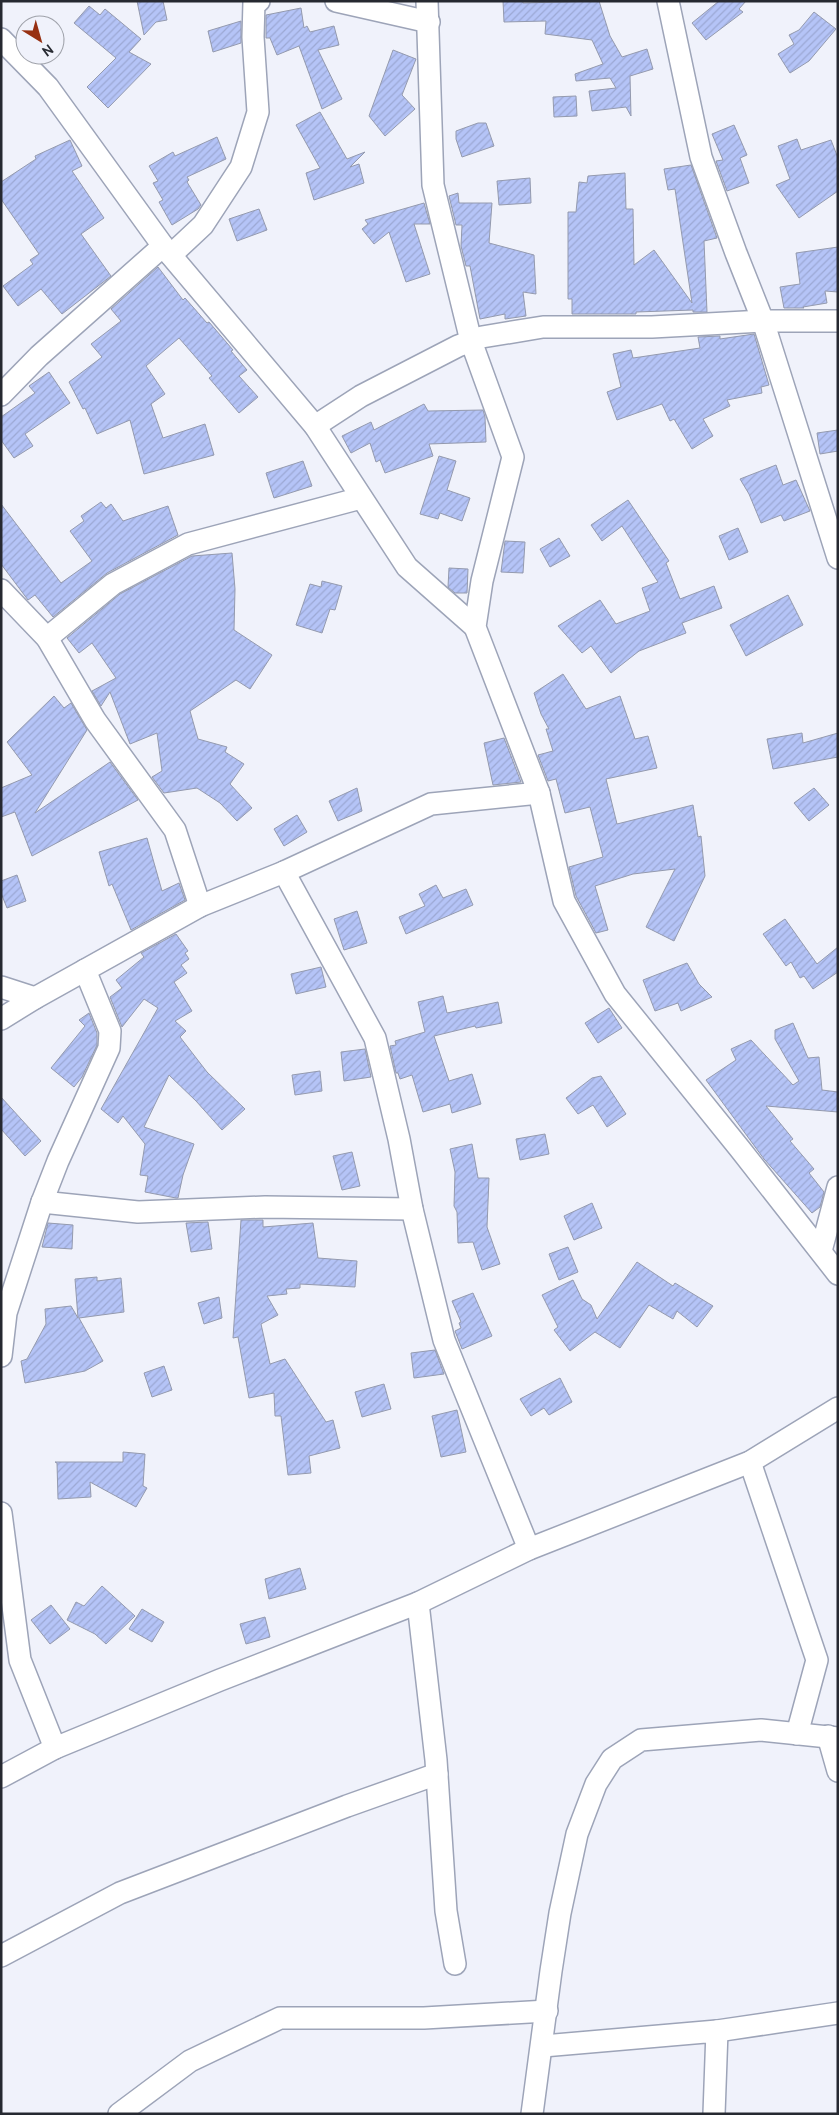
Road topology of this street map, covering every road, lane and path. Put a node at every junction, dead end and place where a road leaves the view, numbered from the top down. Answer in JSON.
{"nodes":[{"id":1,"x":258,"y":1,"type":"edge"},
{"id":2,"x":336,"y":1,"type":"edge"},
{"id":3,"x":668,"y":1,"type":"edge"},
{"id":4,"x":428,"y":12,"type":"edge"},
{"id":5,"x":1,"y":39,"type":"edge"},
{"id":6,"x":167,"y":250,"type":"junction"},
{"id":7,"x":763,"y":321,"type":"junction"},
{"id":8,"x":838,"y":321,"type":"edge"},
{"id":9,"x":471,"y":341,"type":"junction"},
{"id":10,"x":1,"y":395,"type":"edge"},
{"id":11,"x":314,"y":426,"type":"junction"},
{"id":12,"x":361,"y":498,"type":"junction"},
{"id":13,"x":838,"y":558,"type":"edge"},
{"id":14,"x":1,"y":590,"type":"edge"},
{"id":15,"x":475,"y":627,"type":"junction"},
{"id":16,"x":47,"y":638,"type":"junction"},
{"id":17,"x":539,"y":793,"type":"junction"},
{"id":18,"x":284,"y":872,"type":"junction"},
{"id":19,"x":200,"y":906,"type":"junction"},
{"id":20,"x":85,"y":970,"type":"junction"},
{"id":21,"x":1,"y":986,"type":"edge"},
{"id":22,"x":35,"y":998,"type":"junction"},
{"id":23,"x":1,"y":1019,"type":"edge"},
{"id":24,"x":838,"y":1187,"type":"edge"},
{"id":25,"x":42,"y":1202,"type":"junction"},
{"id":26,"x":412,"y":1209,"type":"junction"},
{"id":27,"x":821,"y":1252,"type":"junction"},
{"id":28,"x":838,"y":1274,"type":"edge"},
{"id":29,"x":1,"y":1356,"type":"edge"},
{"id":30,"x":838,"y":1408,"type":"edge"},
{"id":31,"x":750,"y":1462,"type":"junction"},
{"id":32,"x":2,"y":1525,"type":"edge"},
{"id":33,"x":529,"y":1550,"type":"junction"},
{"id":34,"x":418,"y":1603,"type":"junction"},
{"id":35,"x":797,"y":1734,"type":"junction"},
{"id":36,"x":833,"y":1737,"type":"edge"},
{"id":37,"x":55,"y":1748,"type":"junction"},
{"id":38,"x":838,"y":1771,"type":"edge"},
{"id":39,"x":438,"y":1774,"type":"junction"},
{"id":40,"x":1,"y":1777,"type":"edge"},
{"id":41,"x":1,"y":1956,"type":"edge"},
{"id":42,"x":455,"y":1964,"type":"dead end"},
{"id":43,"x":547,"y":2011,"type":"junction"},
{"id":44,"x":838,"y":2013,"type":"edge"},
{"id":45,"x":717,"y":2031,"type":"junction"},
{"id":46,"x":543,"y":2046,"type":"junction"},
{"id":47,"x":118,"y":2114,"type":"edge"},
{"id":48,"x":532,"y":2114,"type":"edge"},
{"id":49,"x":714,"y":2114,"type":"edge"}],
"edges":[{"from":1,"to":6,"type":"street"},
{"from":2,"to":4,"type":"street"},
{"from":3,"to":7,"type":"street"},
{"from":4,"to":9,"type":"street"},
{"from":5,"to":6,"type":"street"},
{"from":6,"to":10,"type":"street"},
{"from":6,"to":11,"type":"street"},
{"from":7,"to":8,"type":"street"},
{"from":7,"to":9,"type":"street"},
{"from":7,"to":13,"type":"street"},
{"from":9,"to":11,"type":"street"},
{"from":9,"to":15,"type":"street"},
{"from":11,"to":12,"type":"street"},
{"from":12,"to":15,"type":"street"},
{"from":12,"to":16,"type":"street"},
{"from":14,"to":16,"type":"street"},
{"from":15,"to":17,"type":"street"},
{"from":16,"to":19,"type":"street"},
{"from":17,"to":18,"type":"street"},
{"from":17,"to":27,"type":"street"},
{"from":18,"to":19,"type":"street"},
{"from":18,"to":26,"type":"street"},
{"from":19,"to":20,"type":"street"},
{"from":20,"to":22,"type":"street"},
{"from":20,"to":25,"type":"street"},
{"from":21,"to":22,"type":"street"},
{"from":22,"to":23,"type":"street"},
{"from":24,"to":27,"type":"street"},
{"from":25,"to":26,"type":"street"},
{"from":25,"to":29,"type":"street"},
{"from":26,"to":33,"type":"street"},
{"from":27,"to":28,"type":"street"},
{"from":30,"to":31,"type":"street"},
{"from":31,"to":33,"type":"street"},
{"from":31,"to":35,"type":"street"},
{"from":32,"to":37,"type":"street"},
{"from":33,"to":34,"type":"street"},
{"from":34,"to":37,"type":"street"},
{"from":34,"to":39,"type":"street"},
{"from":35,"to":36,"type":"street"},
{"from":35,"to":43,"type":"street"},
{"from":36,"to":38,"type":"street"},
{"from":37,"to":40,"type":"street"},
{"from":39,"to":41,"type":"street"},
{"from":39,"to":42,"type":"street"},
{"from":43,"to":46,"type":"street"},
{"from":43,"to":47,"type":"street"},
{"from":44,"to":45,"type":"street"},
{"from":45,"to":46,"type":"street"},
{"from":45,"to":49,"type":"street"},
{"from":46,"to":48,"type":"street"}]}
